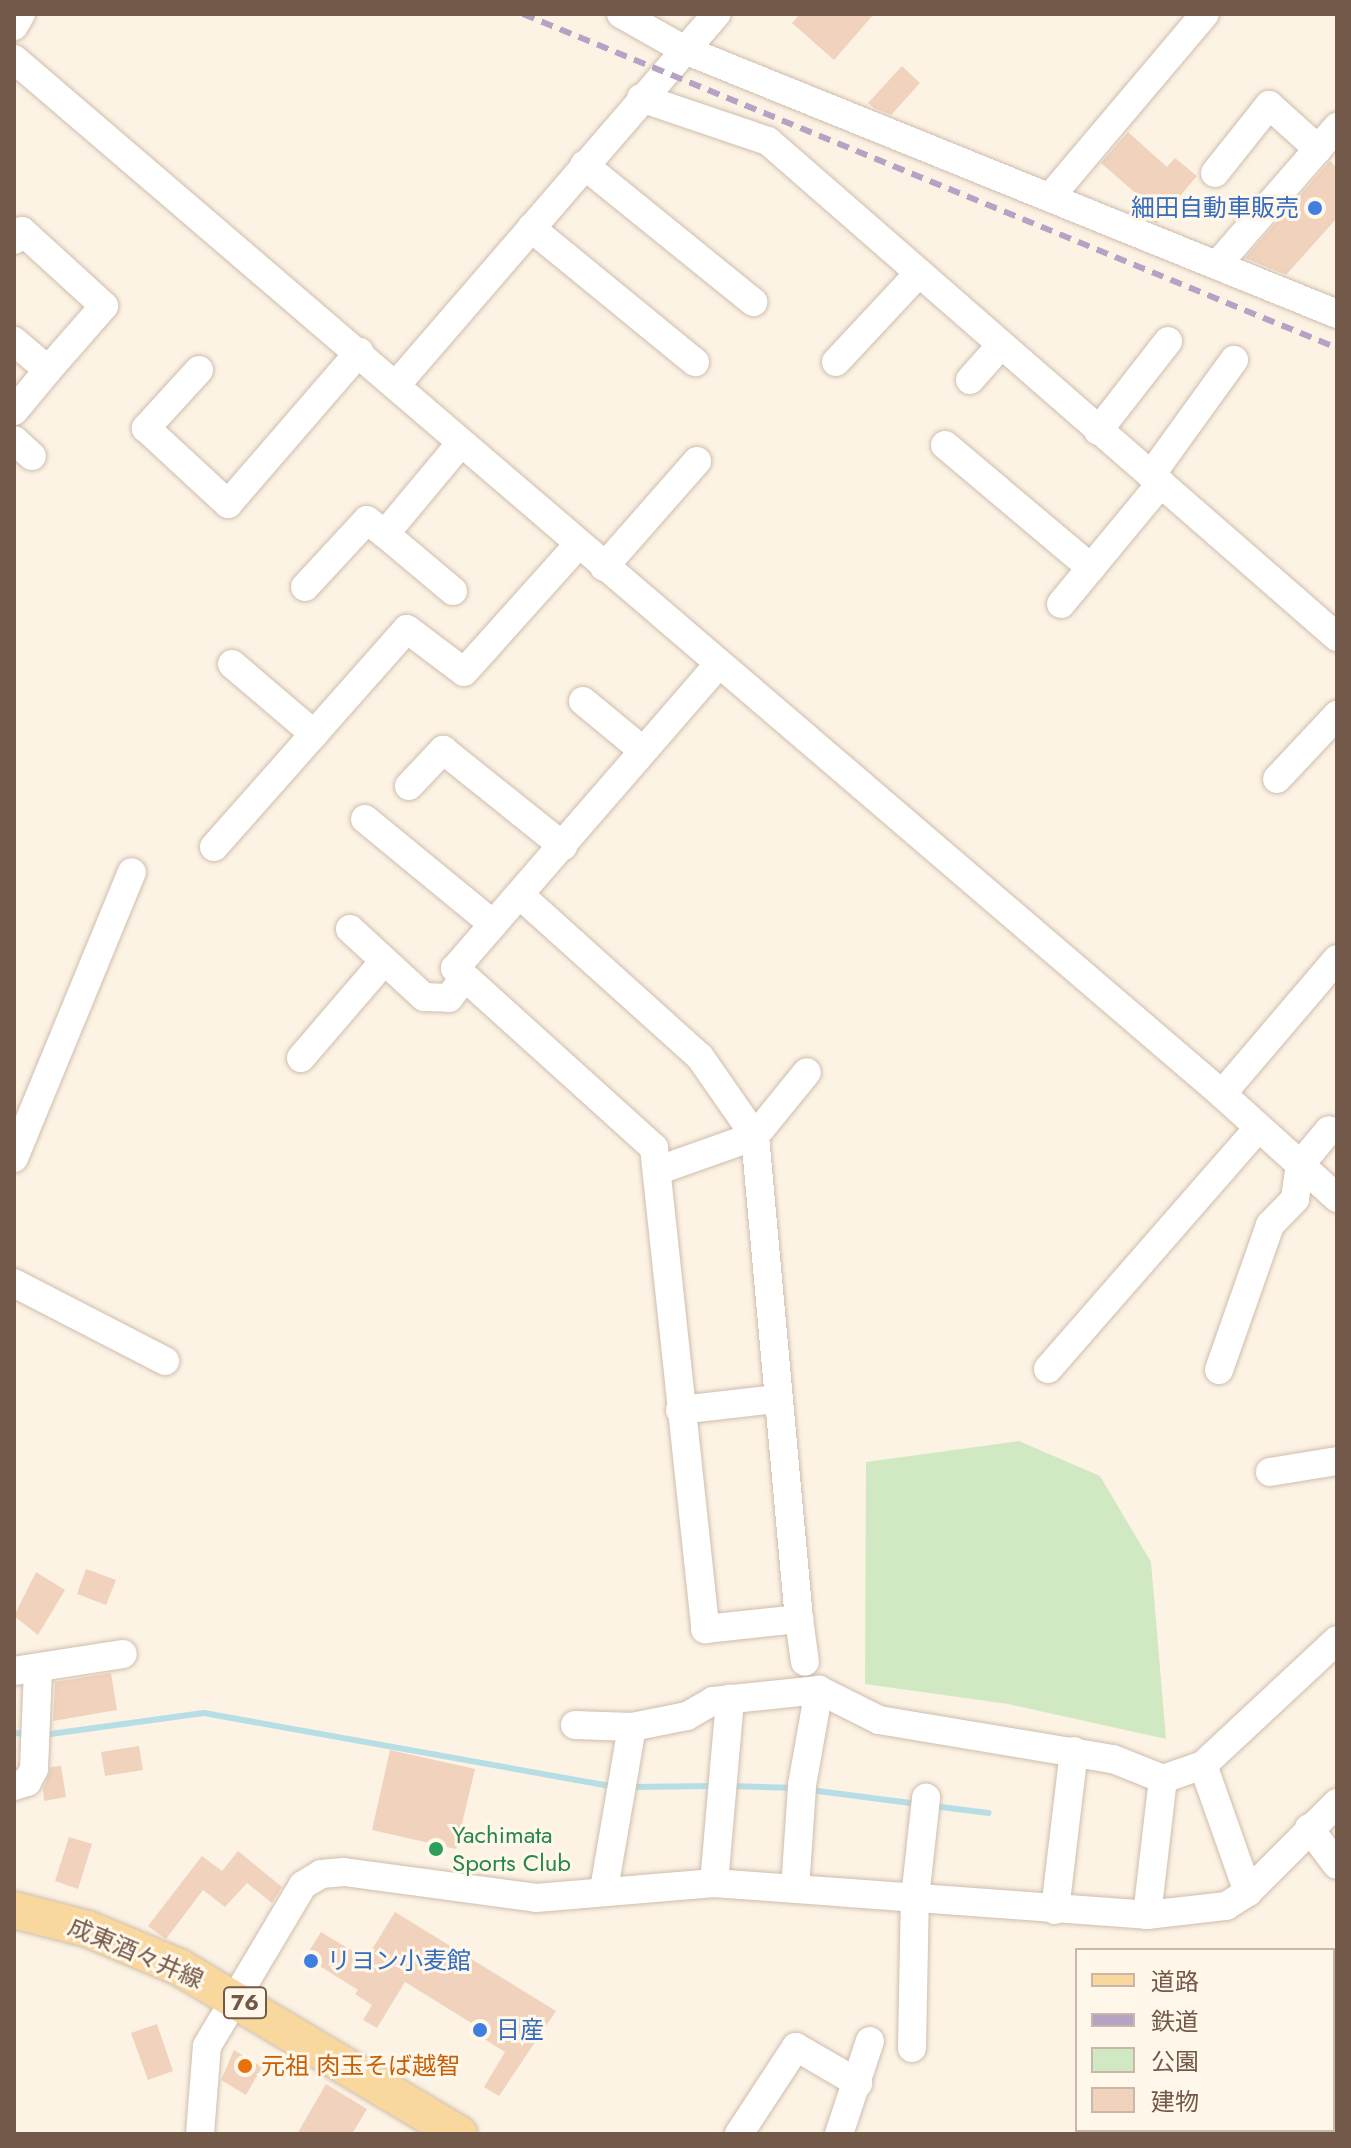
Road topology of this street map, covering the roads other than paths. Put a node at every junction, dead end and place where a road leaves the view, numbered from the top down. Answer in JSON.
{"nodes":[{"id":1,"x":21,"y":14,"type":"edge"},
{"id":2,"x":621,"y":14,"type":"edge"},
{"id":3,"x":716,"y":14,"type":"edge"},
{"id":4,"x":1205,"y":14,"type":"edge"},
{"id":5,"x":14,"y":26,"type":"edge"},
{"id":6,"x":685,"y":50,"type":"junction"},
{"id":7,"x":14,"y":59,"type":"edge"},
{"id":8,"x":641,"y":98,"type":"junction"},
{"id":9,"x":1337,"y":127,"type":"edge"},
{"id":10,"x":1318,"y":149,"type":"junction"},
{"id":11,"x":584,"y":165,"type":"junction"},
{"id":12,"x":1215,"y":173,"type":"dead end"},
{"id":13,"x":1051,"y":196,"type":"junction"},
{"id":14,"x":531,"y":228,"type":"junction"},
{"id":15,"x":14,"y":240,"type":"edge"},
{"id":16,"x":1217,"y":265,"type":"junction"},
{"id":17,"x":919,"y":273,"type":"junction"},
{"id":18,"x":753,"y":302,"type":"dead end"},
{"id":19,"x":1335,"y":310,"type":"edge"},
{"id":20,"x":14,"y":341,"type":"edge"},
{"id":21,"x":1168,"y":341,"type":"dead end"},
{"id":22,"x":1001,"y":345,"type":"junction"},
{"id":23,"x":359,"y":352,"type":"junction"},
{"id":24,"x":1234,"y":360,"type":"dead end"},
{"id":25,"x":695,"y":362,"type":"dead end"},
{"id":26,"x":836,"y":362,"type":"dead end"},
{"id":27,"x":48,"y":370,"type":"junction"},
{"id":28,"x":199,"y":370,"type":"dead end"},
{"id":29,"x":970,"y":380,"type":"dead end"},
{"id":30,"x":397,"y":384,"type":"junction"},
{"id":31,"x":14,"y":411,"type":"edge"},
{"id":32,"x":1098,"y":431,"type":"junction"},
{"id":33,"x":460,"y":444,"type":"junction"},
{"id":34,"x":945,"y":445,"type":"dead end"},
{"id":35,"x":697,"y":461,"type":"dead end"},
{"id":36,"x":1156,"y":479,"type":"junction"},
{"id":37,"x":385,"y":534,"type":"junction"},
{"id":38,"x":577,"y":546,"type":"junction"},
{"id":39,"x":604,"y":567,"type":"junction"},
{"id":40,"x":1091,"y":568,"type":"junction"},
{"id":41,"x":305,"y":587,"type":"dead end"},
{"id":42,"x":453,"y":591,"type":"dead end"},
{"id":43,"x":1061,"y":604,"type":"dead end"},
{"id":44,"x":1337,"y":637,"type":"edge"},
{"id":45,"x":232,"y":664,"type":"dead end"},
{"id":46,"x":717,"y":666,"type":"junction"},
{"id":47,"x":583,"y":701,"type":"dead end"},
{"id":48,"x":1337,"y":715,"type":"edge"},
{"id":49,"x":314,"y":734,"type":"junction"},
{"id":50,"x":641,"y":749,"type":"junction"},
{"id":51,"x":1277,"y":779,"type":"dead end"},
{"id":52,"x":409,"y":786,"type":"dead end"},
{"id":53,"x":365,"y":819,"type":"dead end"},
{"id":54,"x":563,"y":846,"type":"junction"},
{"id":55,"x":214,"y":847,"type":"dead end"},
{"id":56,"x":132,"y":872,"type":"dead end"},
{"id":57,"x":520,"y":895,"type":"junction"},
{"id":58,"x":493,"y":924,"type":"junction"},
{"id":59,"x":350,"y":929,"type":"dead end"},
{"id":60,"x":1337,"y":959,"type":"edge"},
{"id":61,"x":384,"y":961,"type":"junction"},
{"id":62,"x":465,"y":977,"type":"junction"},
{"id":63,"x":301,"y":1058,"type":"dead end"},
{"id":64,"x":807,"y":1072,"type":"dead end"},
{"id":65,"x":1222,"y":1094,"type":"junction"},
{"id":66,"x":1258,"y":1128,"type":"junction"},
{"id":67,"x":1329,"y":1130,"type":"dead end"},
{"id":68,"x":755,"y":1136,"type":"junction"},
{"id":69,"x":14,"y":1158,"type":"edge"},
{"id":70,"x":1300,"y":1165,"type":"junction"},
{"id":71,"x":659,"y":1170,"type":"junction"},
{"id":72,"x":1337,"y":1198,"type":"edge"},
{"id":73,"x":14,"y":1283,"type":"edge"},
{"id":74,"x":165,"y":1361,"type":"dead end"},
{"id":75,"x":1048,"y":1369,"type":"dead end"},
{"id":76,"x":1219,"y":1370,"type":"dead end"},
{"id":77,"x":776,"y":1399,"type":"junction"},
{"id":78,"x":680,"y":1410,"type":"junction"},
{"id":79,"x":1337,"y":1461,"type":"edge"},
{"id":80,"x":1270,"y":1472,"type":"dead end"},
{"id":81,"x":799,"y":1619,"type":"junction"},
{"id":82,"x":1337,"y":1640,"type":"edge"},
{"id":83,"x":123,"y":1654,"type":"dead end"},
{"id":84,"x":805,"y":1662,"type":"dead end"},
{"id":85,"x":26,"y":1670,"type":"edge"},
{"id":86,"x":819,"y":1690,"type":"junction"},
{"id":87,"x":730,"y":1699,"type":"junction"},
{"id":88,"x":575,"y":1725,"type":"dead end"},
{"id":89,"x":632,"y":1727,"type":"junction"},
{"id":90,"x":1074,"y":1751,"type":"junction"},
{"id":91,"x":1203,"y":1765,"type":"junction"},
{"id":92,"x":1163,"y":1779,"type":"junction"},
{"id":93,"x":14,"y":1786,"type":"edge"},
{"id":94,"x":926,"y":1798,"type":"dead end"},
{"id":95,"x":1337,"y":1803,"type":"edge"},
{"id":96,"x":1309,"y":1828,"type":"junction"},
{"id":97,"x":1337,"y":1865,"type":"edge"},
{"id":98,"x":714,"y":1883,"type":"junction"},
{"id":99,"x":604,"y":1889,"type":"junction"},
{"id":100,"x":795,"y":1889,"type":"junction"},
{"id":101,"x":1248,"y":1892,"type":"junction"},
{"id":102,"x":915,"y":1898,"type":"junction"},
{"id":103,"x":14,"y":1910,"type":"edge"},
{"id":104,"x":1055,"y":1910,"type":"junction"},
{"id":105,"x":1147,"y":1915,"type":"junction"},
{"id":106,"x":233,"y":1996,"type":"junction"},
{"id":107,"x":870,"y":2041,"type":"dead end"},
{"id":108,"x":912,"y":2048,"type":"dead end"},
{"id":109,"x":858,"y":2083,"type":"junction"},
{"id":110,"x":200,"y":2134,"type":"edge"},
{"id":111,"x":459,"y":2134,"type":"edge"},
{"id":112,"x":739,"y":2134,"type":"edge"},
{"id":113,"x":839,"y":2134,"type":"edge"}],
"edges":[{"from":1,"to":5,"type":"street"},
{"from":2,"to":6,"type":"street"},
{"from":3,"to":6,"type":"street"},
{"from":4,"to":13,"type":"street"},
{"from":6,"to":8,"type":"street"},
{"from":6,"to":13,"type":"street"},
{"from":7,"to":23,"type":"street"},
{"from":8,"to":11,"type":"street"},
{"from":8,"to":17,"type":"street"},
{"from":9,"to":10,"type":"street"},
{"from":10,"to":12,"type":"street"},
{"from":10,"to":16,"type":"street"},
{"from":11,"to":14,"type":"street"},
{"from":11,"to":18,"type":"street"},
{"from":13,"to":16,"type":"street"},
{"from":14,"to":25,"type":"street"},
{"from":14,"to":30,"type":"street"},
{"from":15,"to":27,"type":"street"},
{"from":16,"to":19,"type":"street"},
{"from":17,"to":22,"type":"street"},
{"from":17,"to":26,"type":"street"},
{"from":20,"to":27,"type":"street"},
{"from":21,"to":32,"type":"street"},
{"from":22,"to":29,"type":"street"},
{"from":22,"to":32,"type":"street"},
{"from":23,"to":28,"type":"street"},
{"from":23,"to":30,"type":"street"},
{"from":24,"to":36,"type":"street"},
{"from":27,"to":31,"type":"street"},
{"from":30,"to":33,"type":"street"},
{"from":32,"to":36,"type":"street"},
{"from":33,"to":37,"type":"street"},
{"from":33,"to":38,"type":"street"},
{"from":34,"to":40,"type":"street"},
{"from":35,"to":39,"type":"street"},
{"from":36,"to":40,"type":"street"},
{"from":36,"to":44,"type":"street"},
{"from":37,"to":41,"type":"street"},
{"from":37,"to":42,"type":"street"},
{"from":38,"to":39,"type":"street"},
{"from":38,"to":49,"type":"street"},
{"from":39,"to":46,"type":"street"},
{"from":40,"to":43,"type":"street"},
{"from":45,"to":49,"type":"street"},
{"from":46,"to":50,"type":"street"},
{"from":46,"to":65,"type":"street"},
{"from":47,"to":50,"type":"street"},
{"from":48,"to":51,"type":"street"},
{"from":49,"to":55,"type":"street"},
{"from":50,"to":54,"type":"street"},
{"from":52,"to":54,"type":"street"},
{"from":53,"to":58,"type":"street"},
{"from":54,"to":57,"type":"street"},
{"from":56,"to":69,"type":"street"},
{"from":57,"to":58,"type":"street"},
{"from":57,"to":68,"type":"street"},
{"from":58,"to":62,"type":"street"},
{"from":59,"to":61,"type":"street"},
{"from":60,"to":65,"type":"street"},
{"from":61,"to":62,"type":"street"},
{"from":61,"to":63,"type":"street"},
{"from":62,"to":71,"type":"street"},
{"from":64,"to":68,"type":"street"},
{"from":65,"to":66,"type":"street"},
{"from":66,"to":70,"type":"street"},
{"from":66,"to":75,"type":"street"},
{"from":67,"to":70,"type":"street"},
{"from":68,"to":71,"type":"street"},
{"from":68,"to":77,"type":"street"},
{"from":70,"to":72,"type":"street"},
{"from":70,"to":76,"type":"street"},
{"from":71,"to":78,"type":"street"},
{"from":73,"to":74,"type":"street"},
{"from":77,"to":78,"type":"street"},
{"from":77,"to":81,"type":"street"},
{"from":78,"to":81,"type":"street"},
{"from":79,"to":80,"type":"street"},
{"from":81,"to":84,"type":"street"},
{"from":82,"to":91,"type":"street"},
{"from":83,"to":85,"type":"street"},
{"from":85,"to":93,"type":"street"},
{"from":86,"to":87,"type":"street"},
{"from":86,"to":90,"type":"street"},
{"from":86,"to":100,"type":"street"},
{"from":87,"to":89,"type":"street"},
{"from":87,"to":98,"type":"street"},
{"from":88,"to":89,"type":"street"},
{"from":89,"to":99,"type":"street"},
{"from":90,"to":92,"type":"street"},
{"from":90,"to":104,"type":"street"},
{"from":91,"to":92,"type":"street"},
{"from":91,"to":101,"type":"street"},
{"from":92,"to":105,"type":"street"},
{"from":94,"to":102,"type":"street"},
{"from":95,"to":96,"type":"street"},
{"from":96,"to":97,"type":"street"},
{"from":96,"to":101,"type":"street"},
{"from":98,"to":99,"type":"street"},
{"from":98,"to":100,"type":"street"},
{"from":99,"to":106,"type":"street"},
{"from":100,"to":102,"type":"street"},
{"from":101,"to":105,"type":"street"},
{"from":102,"to":104,"type":"street"},
{"from":102,"to":108,"type":"street"},
{"from":103,"to":106,"type":"main road","name":"成東酒々井線","number":"76"},
{"from":104,"to":105,"type":"street"},
{"from":106,"to":110,"type":"street"},
{"from":106,"to":111,"type":"main road","name":"成東酒々井線","number":"76"},
{"from":107,"to":109,"type":"street"},
{"from":109,"to":112,"type":"street"},
{"from":109,"to":113,"type":"street"}]}
